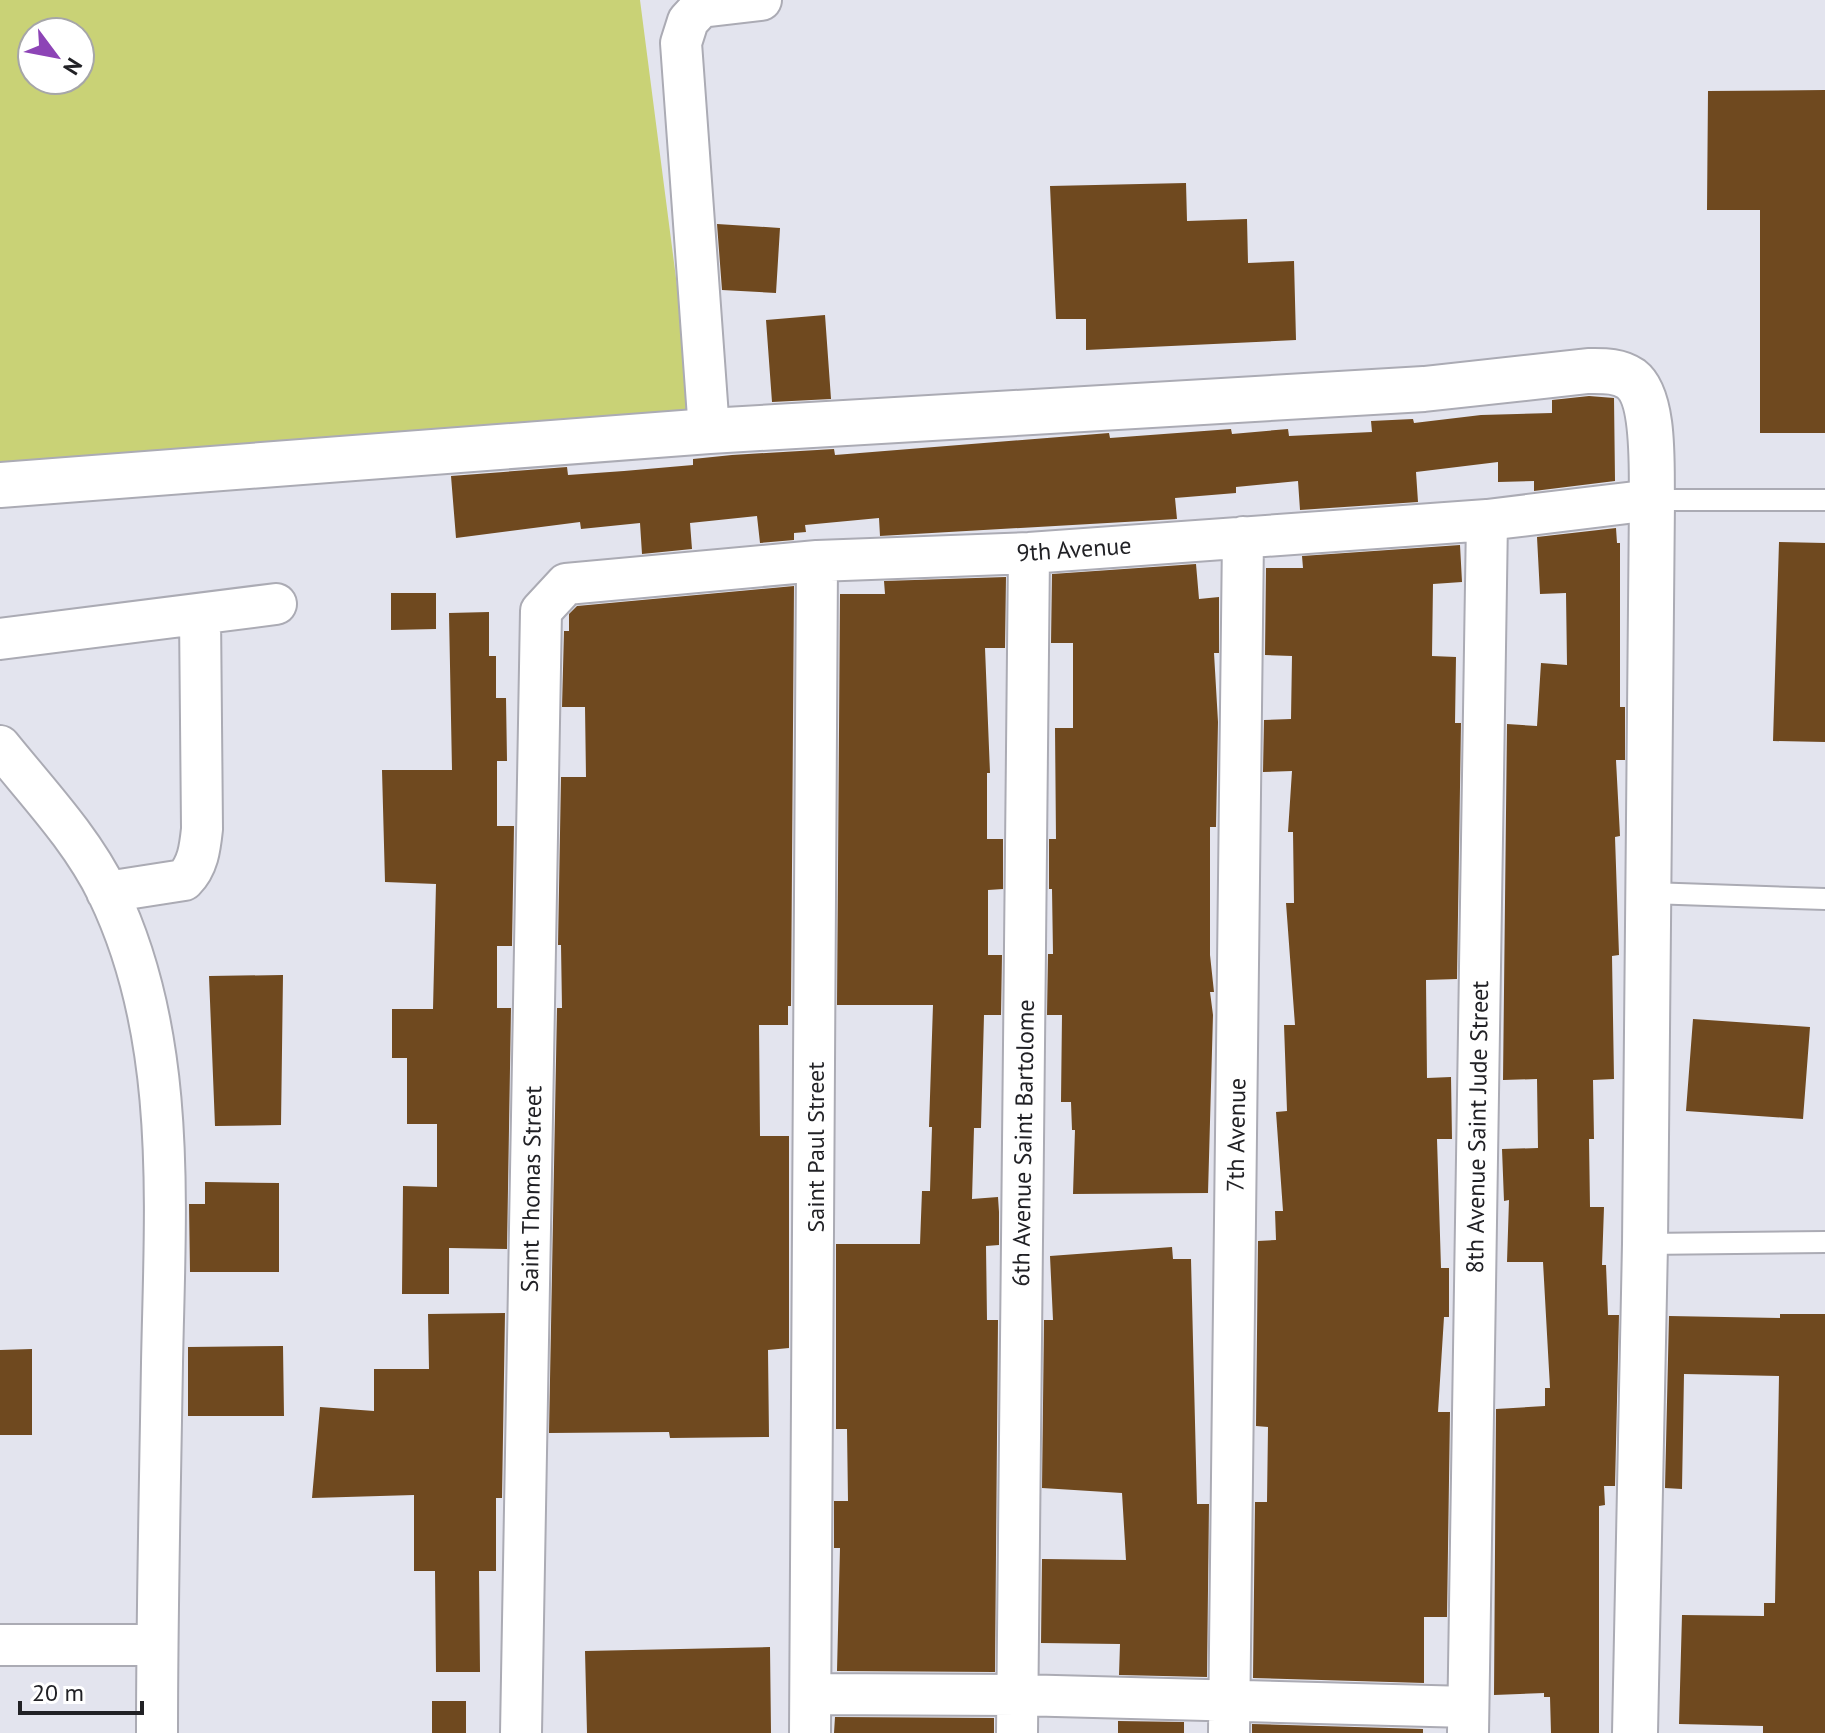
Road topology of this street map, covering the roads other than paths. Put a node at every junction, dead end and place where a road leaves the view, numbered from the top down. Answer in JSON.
{"nodes":[{"id":1,"x":761,"y":0,"type":"edge"},
{"id":2,"x":709,"y":431,"type":"junction"},
{"id":3,"x":0,"y":485,"type":"edge"},
{"id":4,"x":1652,"y":500,"type":"junction"},
{"id":5,"x":1825,"y":500,"type":"edge"},
{"id":6,"x":1487,"y":520,"type":"junction"},
{"id":7,"x":1243,"y":537,"type":"junction"},
{"id":8,"x":1029,"y":553,"type":"junction"},
{"id":9,"x":817,"y":561,"type":"junction"},
{"id":10,"x":276,"y":604,"type":"dead end"},
{"id":11,"x":200,"y":614,"type":"junction"},
{"id":12,"x":0,"y":639,"type":"edge"},
{"id":13,"x":541,"y":645,"type":"joint"},
{"id":14,"x":0,"y":746,"type":"edge"},
{"id":15,"x":107,"y":892,"type":"junction"},
{"id":16,"x":1650,"y":893,"type":"junction"},
{"id":17,"x":1825,"y":899,"type":"edge"},
{"id":18,"x":1825,"y":1242,"type":"edge"},
{"id":19,"x":1645,"y":1244,"type":"junction"},
{"id":20,"x":0,"y":1645,"type":"edge"},
{"id":21,"x":157,"y":1645,"type":"junction"},
{"id":22,"x":813,"y":1694,"type":"junction"},
{"id":23,"x":1018,"y":1714,"type":"edge"},
{"id":24,"x":1230,"y":1717,"type":"edge"},
{"id":25,"x":1468,"y":1720,"type":"edge"},
{"id":26,"x":157,"y":1733,"type":"edge"},
{"id":27,"x":521,"y":1733,"type":"edge"},
{"id":28,"x":810,"y":1733,"type":"edge"},
{"id":29,"x":1635,"y":1733,"type":"edge"}],
"edges":[{"from":1,"to":2,"type":"street"},
{"from":2,"to":3,"type":"street"},
{"from":2,"to":4,"type":"street"},
{"from":4,"to":5,"type":"lane"},
{"from":4,"to":6,"type":"street","name":"9th Avenue"},
{"from":4,"to":16,"type":"street"},
{"from":6,"to":7,"type":"street","name":"9th Avenue"},
{"from":6,"to":25,"type":"street","name":"8th Avenue Saint Jude Street"},
{"from":7,"to":8,"type":"street","name":"9th Avenue"},
{"from":7,"to":24,"type":"street","name":"7th Avenue"},
{"from":8,"to":9,"type":"street","name":"9th Avenue"},
{"from":8,"to":23,"type":"street","name":"6th Avenue Saint Bartolome"},
{"from":9,"to":13,"type":"street","name":"9th Avenue"},
{"from":9,"to":22,"type":"street","name":"Saint Paul Street"},
{"from":10,"to":11,"type":"street"},
{"from":11,"to":12,"type":"street"},
{"from":11,"to":15,"type":"street"},
{"from":13,"to":27,"type":"street","name":"Saint Thomas Street"},
{"from":14,"to":15,"type":"street"},
{"from":15,"to":21,"type":"street"},
{"from":16,"to":17,"type":"lane"},
{"from":16,"to":19,"type":"street"},
{"from":18,"to":19,"type":"lane"},
{"from":19,"to":29,"type":"street"},
{"from":20,"to":21,"type":"street"},
{"from":21,"to":26,"type":"street"},
{"from":22,"to":23,"type":"street"},
{"from":22,"to":28,"type":"street","name":"Saint Paul Street"},
{"from":23,"to":24,"type":"street"},
{"from":24,"to":25,"type":"street"}]}
